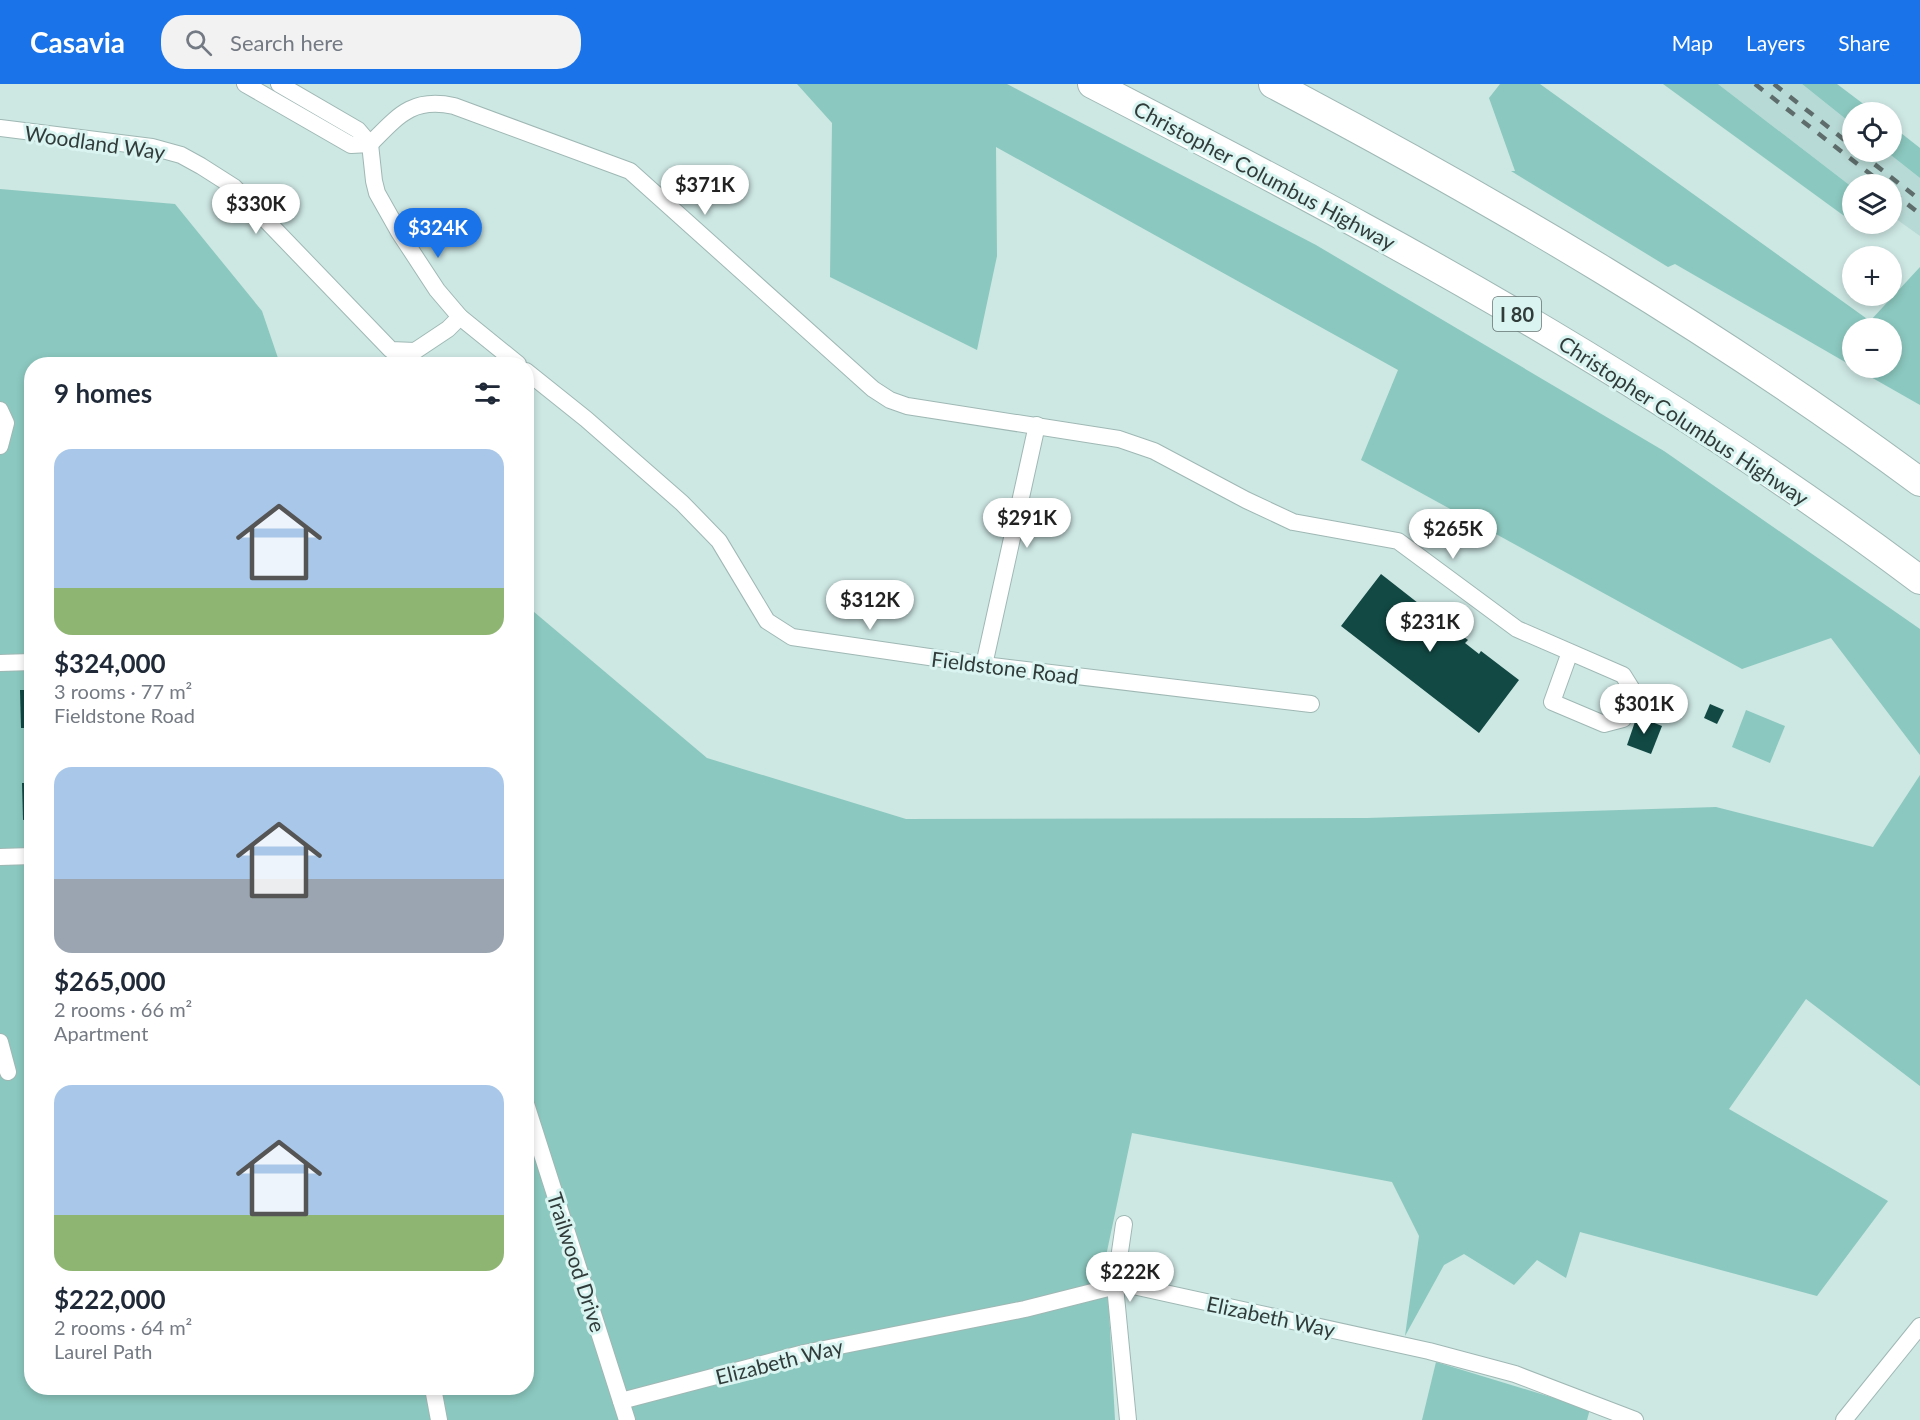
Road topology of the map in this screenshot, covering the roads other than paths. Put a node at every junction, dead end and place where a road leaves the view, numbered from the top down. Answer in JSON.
{"nodes":[{"id":1,"x":245,"y":84,"type":"edge"},
{"id":2,"x":279,"y":84,"type":"edge"},
{"id":3,"x":1092,"y":84,"type":"edge"},
{"id":4,"x":1273,"y":84,"type":"edge"},
{"id":5,"x":0,"y":128,"type":"edge"},
{"id":6,"x":370,"y":144,"type":"junction"},
{"id":7,"x":460,"y":317,"type":"junction"},
{"id":8,"x":509,"y":357,"type":"edge"},
{"id":9,"x":534,"y":377,"type":"edge"},
{"id":10,"x":0,"y":410,"type":"edge"},
{"id":11,"x":1037,"y":425,"type":"junction"},
{"id":12,"x":0,"y":446,"type":"edge"},
{"id":13,"x":1920,"y":482,"type":"edge"},
{"id":14,"x":1920,"y":580,"type":"edge"},
{"id":15,"x":1570,"y":652,"type":"junction"},
{"id":16,"x":24,"y":662,"type":"edge"},
{"id":17,"x":0,"y":663,"type":"edge"},
{"id":18,"x":984,"y":665,"type":"junction"},
{"id":19,"x":1311,"y":704,"type":"dead end"},
{"id":20,"x":24,"y":856,"type":"edge"},
{"id":21,"x":0,"y":857,"type":"edge"},
{"id":22,"x":0,"y":1042,"type":"edge"},
{"id":23,"x":8,"y":1072,"type":"dead end"},
{"id":24,"x":534,"y":1129,"type":"edge"},
{"id":25,"x":1124,"y":1224,"type":"dead end"},
{"id":26,"x":1115,"y":1286,"type":"junction"},
{"id":27,"x":1918,"y":1333,"type":"edge"},
{"id":28,"x":434,"y":1395,"type":"edge"},
{"id":29,"x":621,"y":1401,"type":"junction"},
{"id":30,"x":439,"y":1420,"type":"edge"},
{"id":31,"x":627,"y":1420,"type":"edge"},
{"id":32,"x":1128,"y":1420,"type":"edge"},
{"id":33,"x":1635,"y":1420,"type":"edge"},
{"id":34,"x":1844,"y":1420,"type":"edge"}],
"edges":[{"from":1,"to":6,"type":"street"},
{"from":2,"to":6,"type":"street"},
{"from":3,"to":14,"type":"highway","name":"Christopher Columbus Highway","number":"I 80"},
{"from":4,"to":13,"type":"highway"},
{"from":5,"to":7,"type":"street","name":"Woodland Way"},
{"from":6,"to":7,"type":"street"},
{"from":6,"to":11,"type":"street"},
{"from":7,"to":8,"type":"street"},
{"from":9,"to":18,"type":"street","name":"Fieldstone Road"},
{"from":10,"to":12,"type":"street"},
{"from":11,"to":15,"type":"street"},
{"from":11,"to":18,"type":"street"},
{"from":15,"to":15,"type":"street"},
{"from":16,"to":17,"type":"street"},
{"from":18,"to":19,"type":"street","name":"Fieldstone Road"},
{"from":20,"to":21,"type":"street"},
{"from":22,"to":23,"type":"street"},
{"from":24,"to":29,"type":"street","name":"Trailwood Drive"},
{"from":25,"to":26,"type":"street"},
{"from":26,"to":29,"type":"street","name":"Elizabeth Way"},
{"from":26,"to":32,"type":"street"},
{"from":26,"to":33,"type":"street","name":"Elizabeth Way"},
{"from":27,"to":34,"type":"street"},
{"from":28,"to":30,"type":"street"},
{"from":29,"to":31,"type":"street","name":"Trailwood Drive"}]}
